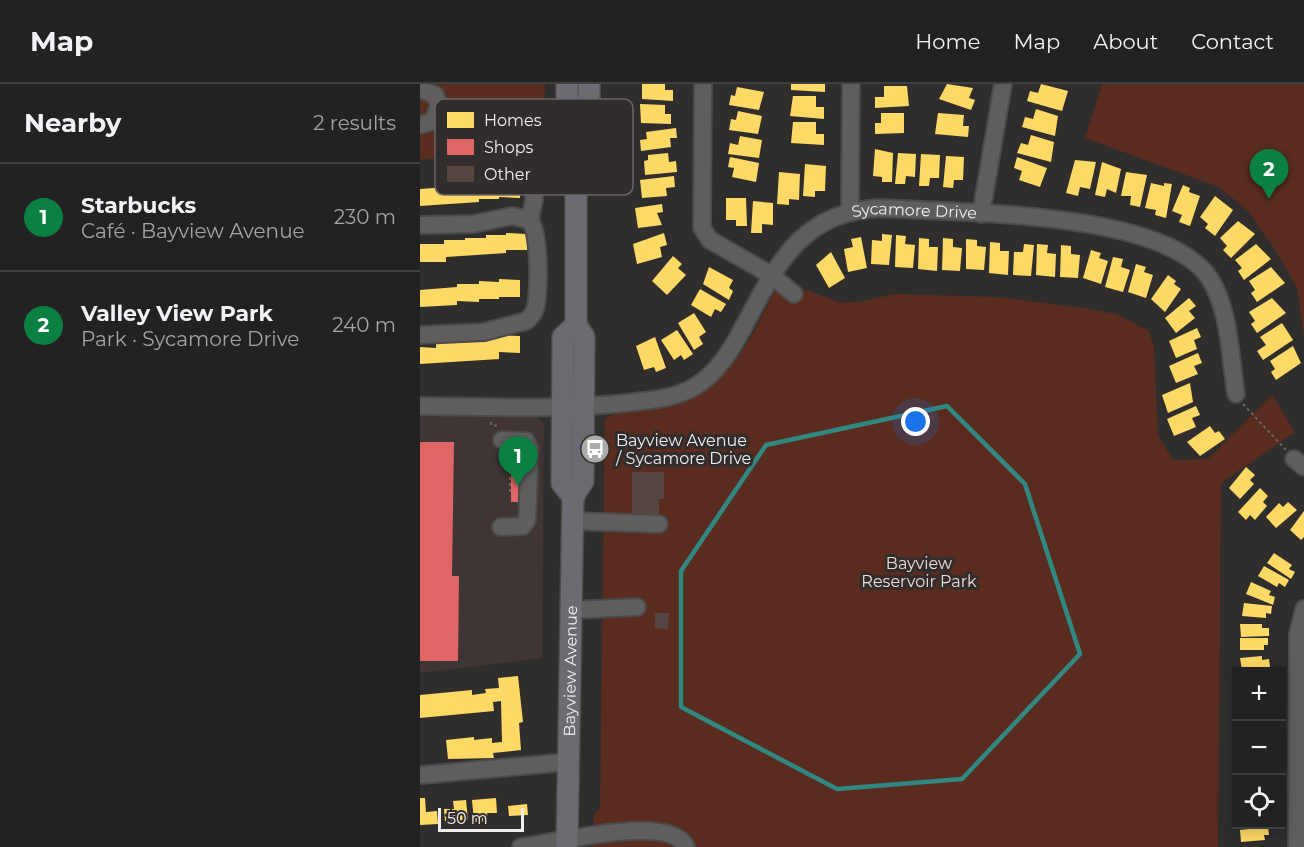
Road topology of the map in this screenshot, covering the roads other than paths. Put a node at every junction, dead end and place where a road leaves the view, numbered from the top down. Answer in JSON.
{"nodes":[{"id":1,"x":589,"y":84,"type":"edge"},
{"id":2,"x":703,"y":84,"type":"edge"},
{"id":3,"x":851,"y":84,"type":"edge"},
{"id":4,"x":1003,"y":84,"type":"edge"},
{"id":5,"x":420,"y":89,"type":"edge"},
{"id":6,"x":437,"y":99,"type":"edge"},
{"id":7,"x":587,"y":99,"type":"edge"},
{"id":8,"x":435,"y":116,"type":"edge"},
{"id":9,"x":420,"y":125,"type":"edge"},
{"id":10,"x":534,"y":195,"type":"edge"},
{"id":11,"x":576,"y":195,"type":"edge"},
{"id":12,"x":850,"y":212,"type":"junction"},
{"id":13,"x":981,"y":214,"type":"junction"},
{"id":14,"x":530,"y":220,"type":"junction"},
{"id":15,"x":420,"y":225,"type":"edge"},
{"id":16,"x":771,"y":275,"type":"junction"},
{"id":17,"x":794,"y":294,"type":"dead end"},
{"id":18,"x":420,"y":335,"type":"edge"},
{"id":19,"x":1236,"y":394,"type":"road end"},
{"id":20,"x":420,"y":406,"type":"edge"},
{"id":21,"x":573,"y":407,"type":"junction"},
{"id":22,"x":504,"y":436,"type":"road end"},
{"id":23,"x":572,"y":521,"type":"junction"},
{"id":24,"x":660,"y":524,"type":"dead end"},
{"id":25,"x":501,"y":527,"type":"dead end"},
{"id":26,"x":637,"y":607,"type":"dead end"},
{"id":27,"x":1304,"y":609,"type":"edge"},
{"id":28,"x":572,"y":610,"type":"junction"},
{"id":29,"x":568,"y":762,"type":"junction"},
{"id":30,"x":420,"y":775,"type":"edge"},
{"id":31,"x":567,"y":843,"type":"edge"},
{"id":32,"x":521,"y":847,"type":"edge"},
{"id":33,"x":686,"y":847,"type":"edge"},
{"id":34,"x":1297,"y":847,"type":"edge"}],
"edges":[{"from":1,"to":7,"type":"main road","name":"Bayview Avenue"},
{"from":2,"to":16,"type":"street"},
{"from":3,"to":12,"type":"street"},
{"from":4,"to":13,"type":"street"},
{"from":5,"to":6,"type":"street"},
{"from":8,"to":9,"type":"street"},
{"from":10,"to":14,"type":"street"},
{"from":11,"to":21,"type":"main road","name":"Bayview Avenue"},
{"from":12,"to":13,"type":"street","name":"Sycamore Drive"},
{"from":12,"to":16,"type":"street","name":"Sycamore Drive"},
{"from":13,"to":19,"type":"street","name":"Sycamore Drive"},
{"from":14,"to":15,"type":"street"},
{"from":14,"to":18,"type":"street"},
{"from":16,"to":17,"type":"street"},
{"from":16,"to":21,"type":"street","name":"Sycamore Drive"},
{"from":20,"to":21,"type":"street","name":"Sycamore Drive"},
{"from":21,"to":23,"type":"main road","name":"Bayview Avenue"},
{"from":22,"to":25,"type":"street"},
{"from":23,"to":24,"type":"street"},
{"from":23,"to":28,"type":"main road","name":"Bayview Avenue"},
{"from":26,"to":28,"type":"street"},
{"from":27,"to":34,"type":"street"},
{"from":28,"to":29,"type":"main road","name":"Bayview Avenue"},
{"from":29,"to":30,"type":"street"},
{"from":29,"to":31,"type":"main road","name":"Bayview Avenue"},
{"from":31,"to":32,"type":"street"},
{"from":31,"to":33,"type":"street"}]}
